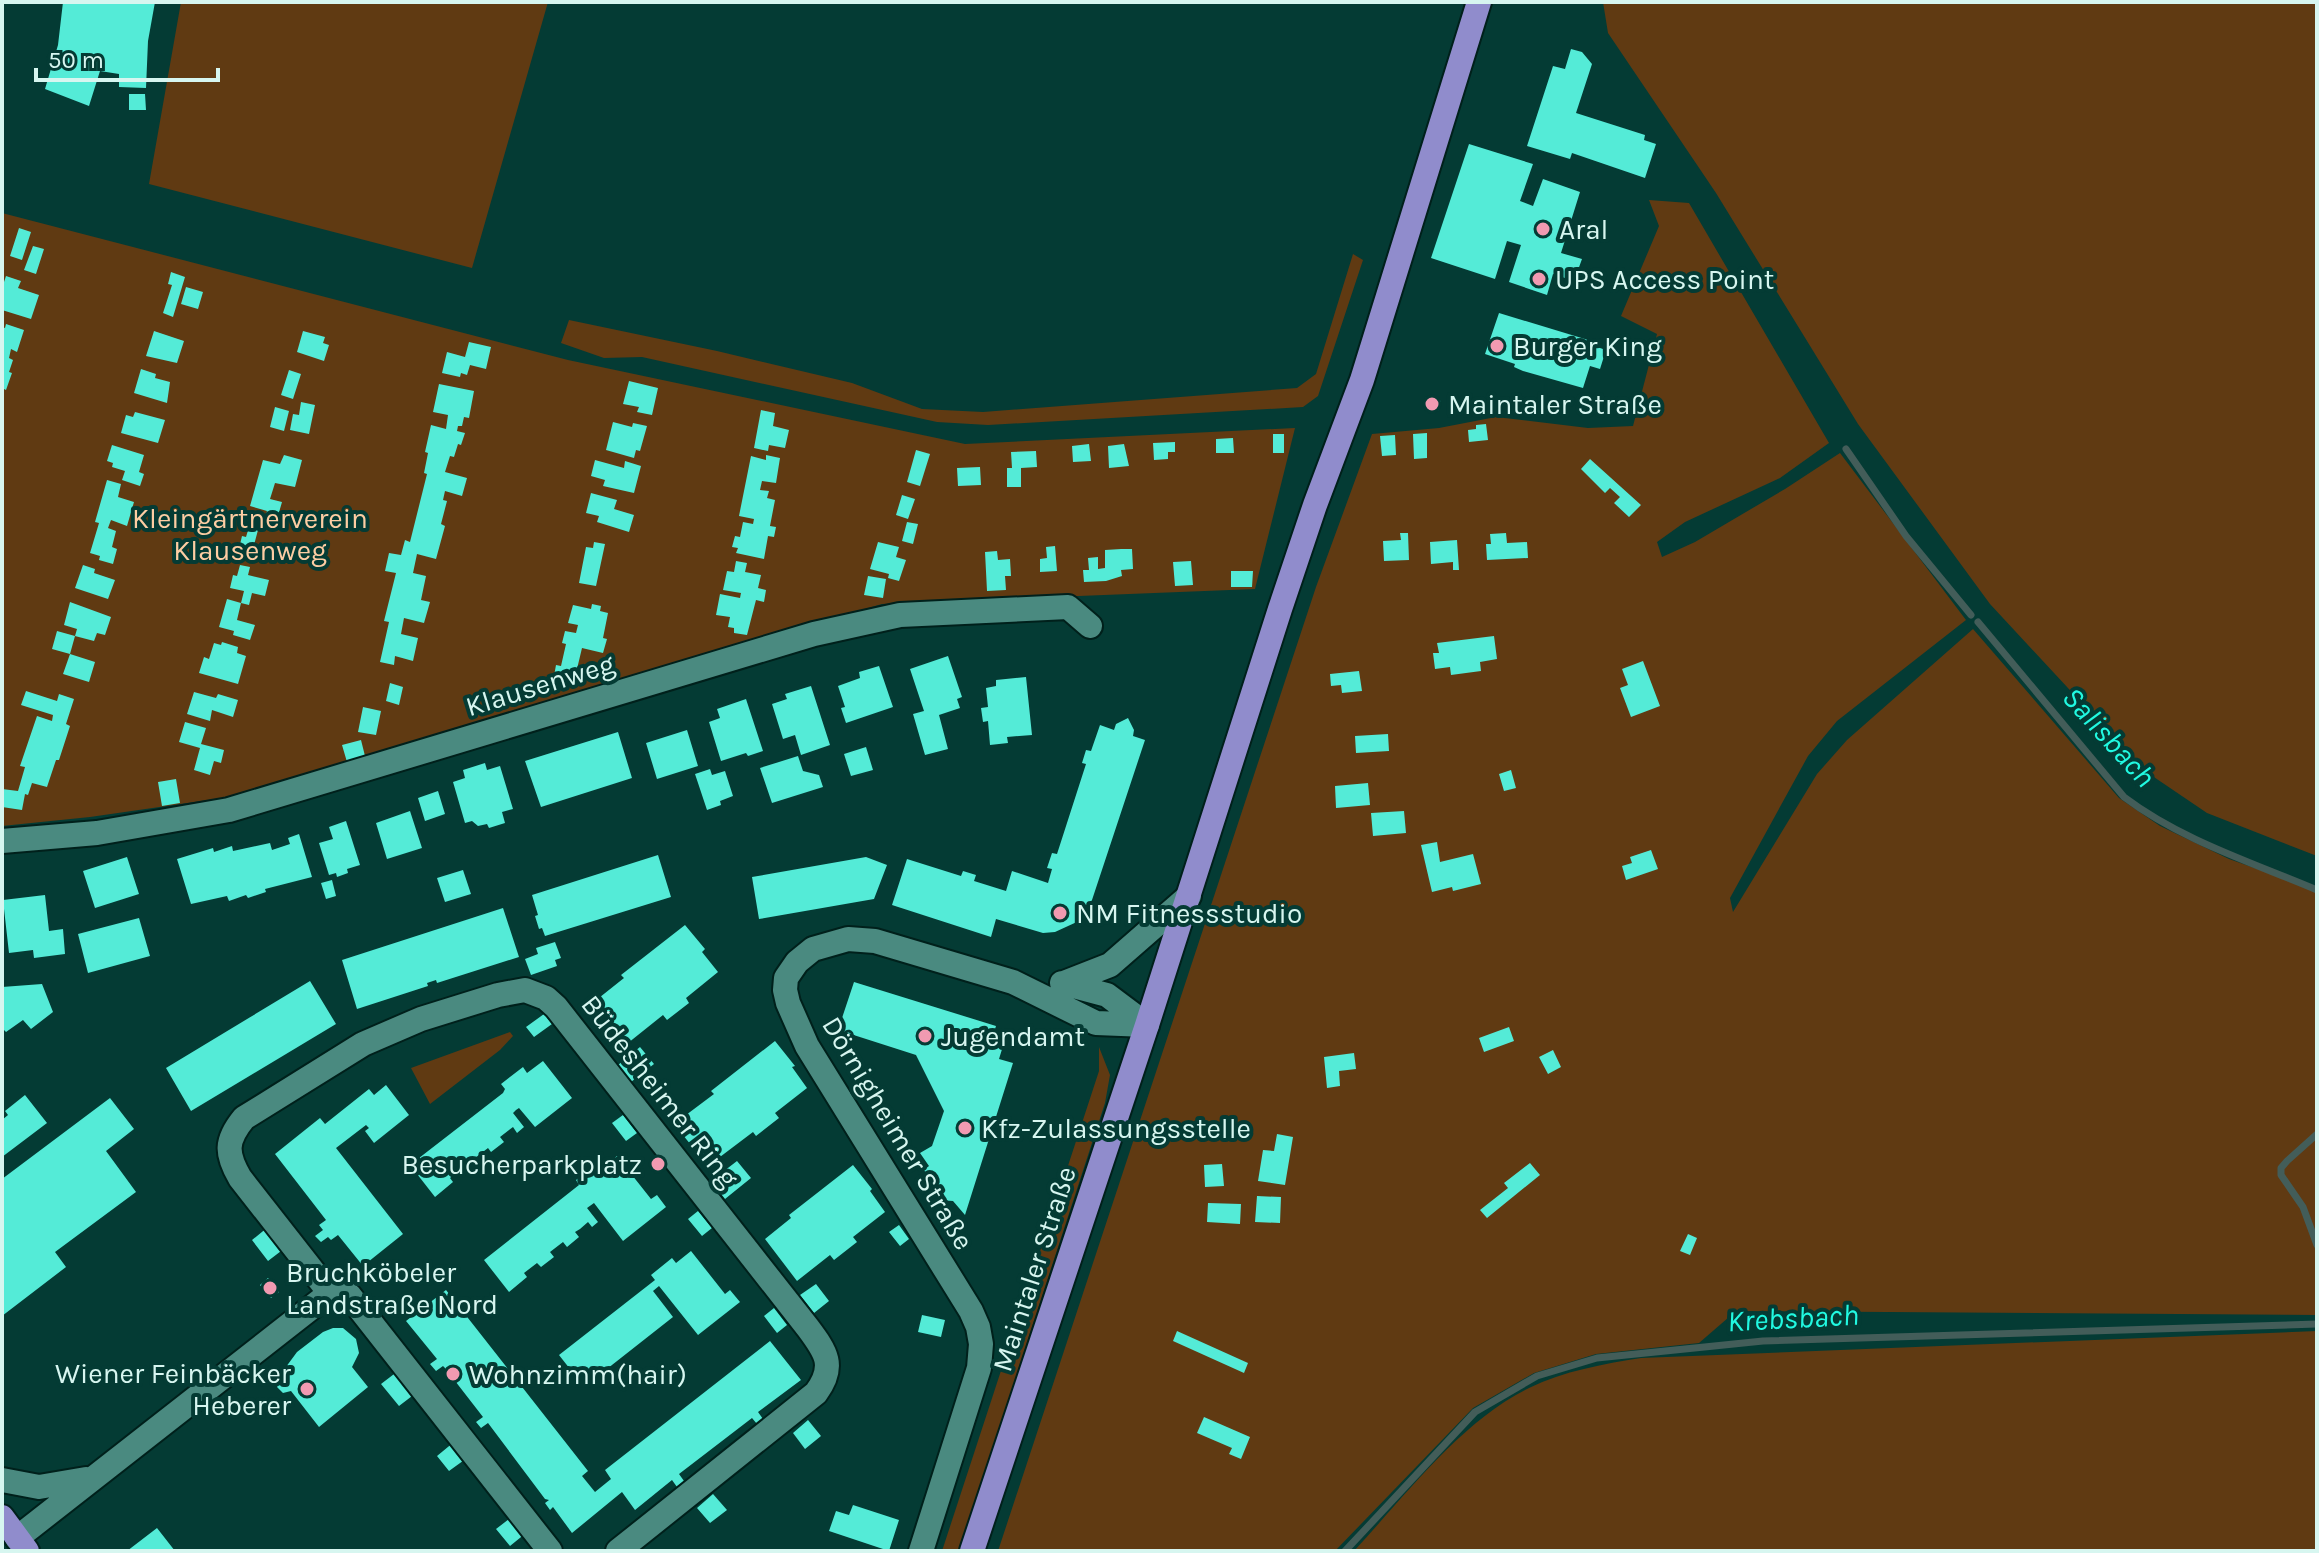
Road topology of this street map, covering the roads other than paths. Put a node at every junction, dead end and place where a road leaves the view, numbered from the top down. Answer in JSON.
{"nodes":[{"id":1,"x":1479,"y":2,"type":"edge"},
{"id":2,"x":1090,"y":626,"type":"dead end"},
{"id":3,"x":2,"y":841,"type":"edge"},
{"id":4,"x":1189,"y":896,"type":"junction"},
{"id":5,"x":1013,"y":982,"type":"junction"},
{"id":6,"x":1064,"y":983,"type":"junction"},
{"id":7,"x":1147,"y":1025,"type":"junction"},
{"id":8,"x":330,"y":1293,"type":"junction"},
{"id":9,"x":92,"y":1478,"type":"junction"},
{"id":10,"x":2,"y":1480,"type":"edge"},
{"id":11,"x":2,"y":1517,"type":"edge"},
{"id":12,"x":22,"y":1544,"type":"edge"},
{"id":13,"x":550,"y":1551,"type":"edge"},
{"id":14,"x":618,"y":1551,"type":"edge"},
{"id":15,"x":921,"y":1551,"type":"edge"},
{"id":16,"x":972,"y":1551,"type":"edge"}],
"edges":[{"from":1,"to":4,"type":"main road","name":"Maintaler Straße"},
{"from":2,"to":3,"type":"street","name":"Klausenweg"},
{"from":4,"to":6,"type":"street","name":"Dörnigheimer Straße"},
{"from":4,"to":7,"type":"main road","name":"Maintaler Straße"},
{"from":5,"to":6,"type":"street","name":"Dörnigheimer Straße"},
{"from":5,"to":7,"type":"street","name":"Dörnigheimer Straße"},
{"from":5,"to":15,"type":"street","name":"Dörnigheimer Straße"},
{"from":6,"to":7,"type":"street","name":"Dörnigheimer Straße"},
{"from":7,"to":16,"type":"main road","name":"Maintaler Straße"},
{"from":8,"to":9,"type":"street"},
{"from":8,"to":13,"type":"street","name":"Büdesheimer Ring"},
{"from":8,"to":14,"type":"street","name":"Büdesheimer Ring"},
{"from":9,"to":10,"type":"street"},
{"from":9,"to":12,"type":"street"},
{"from":11,"to":12,"type":"main road"}]}
